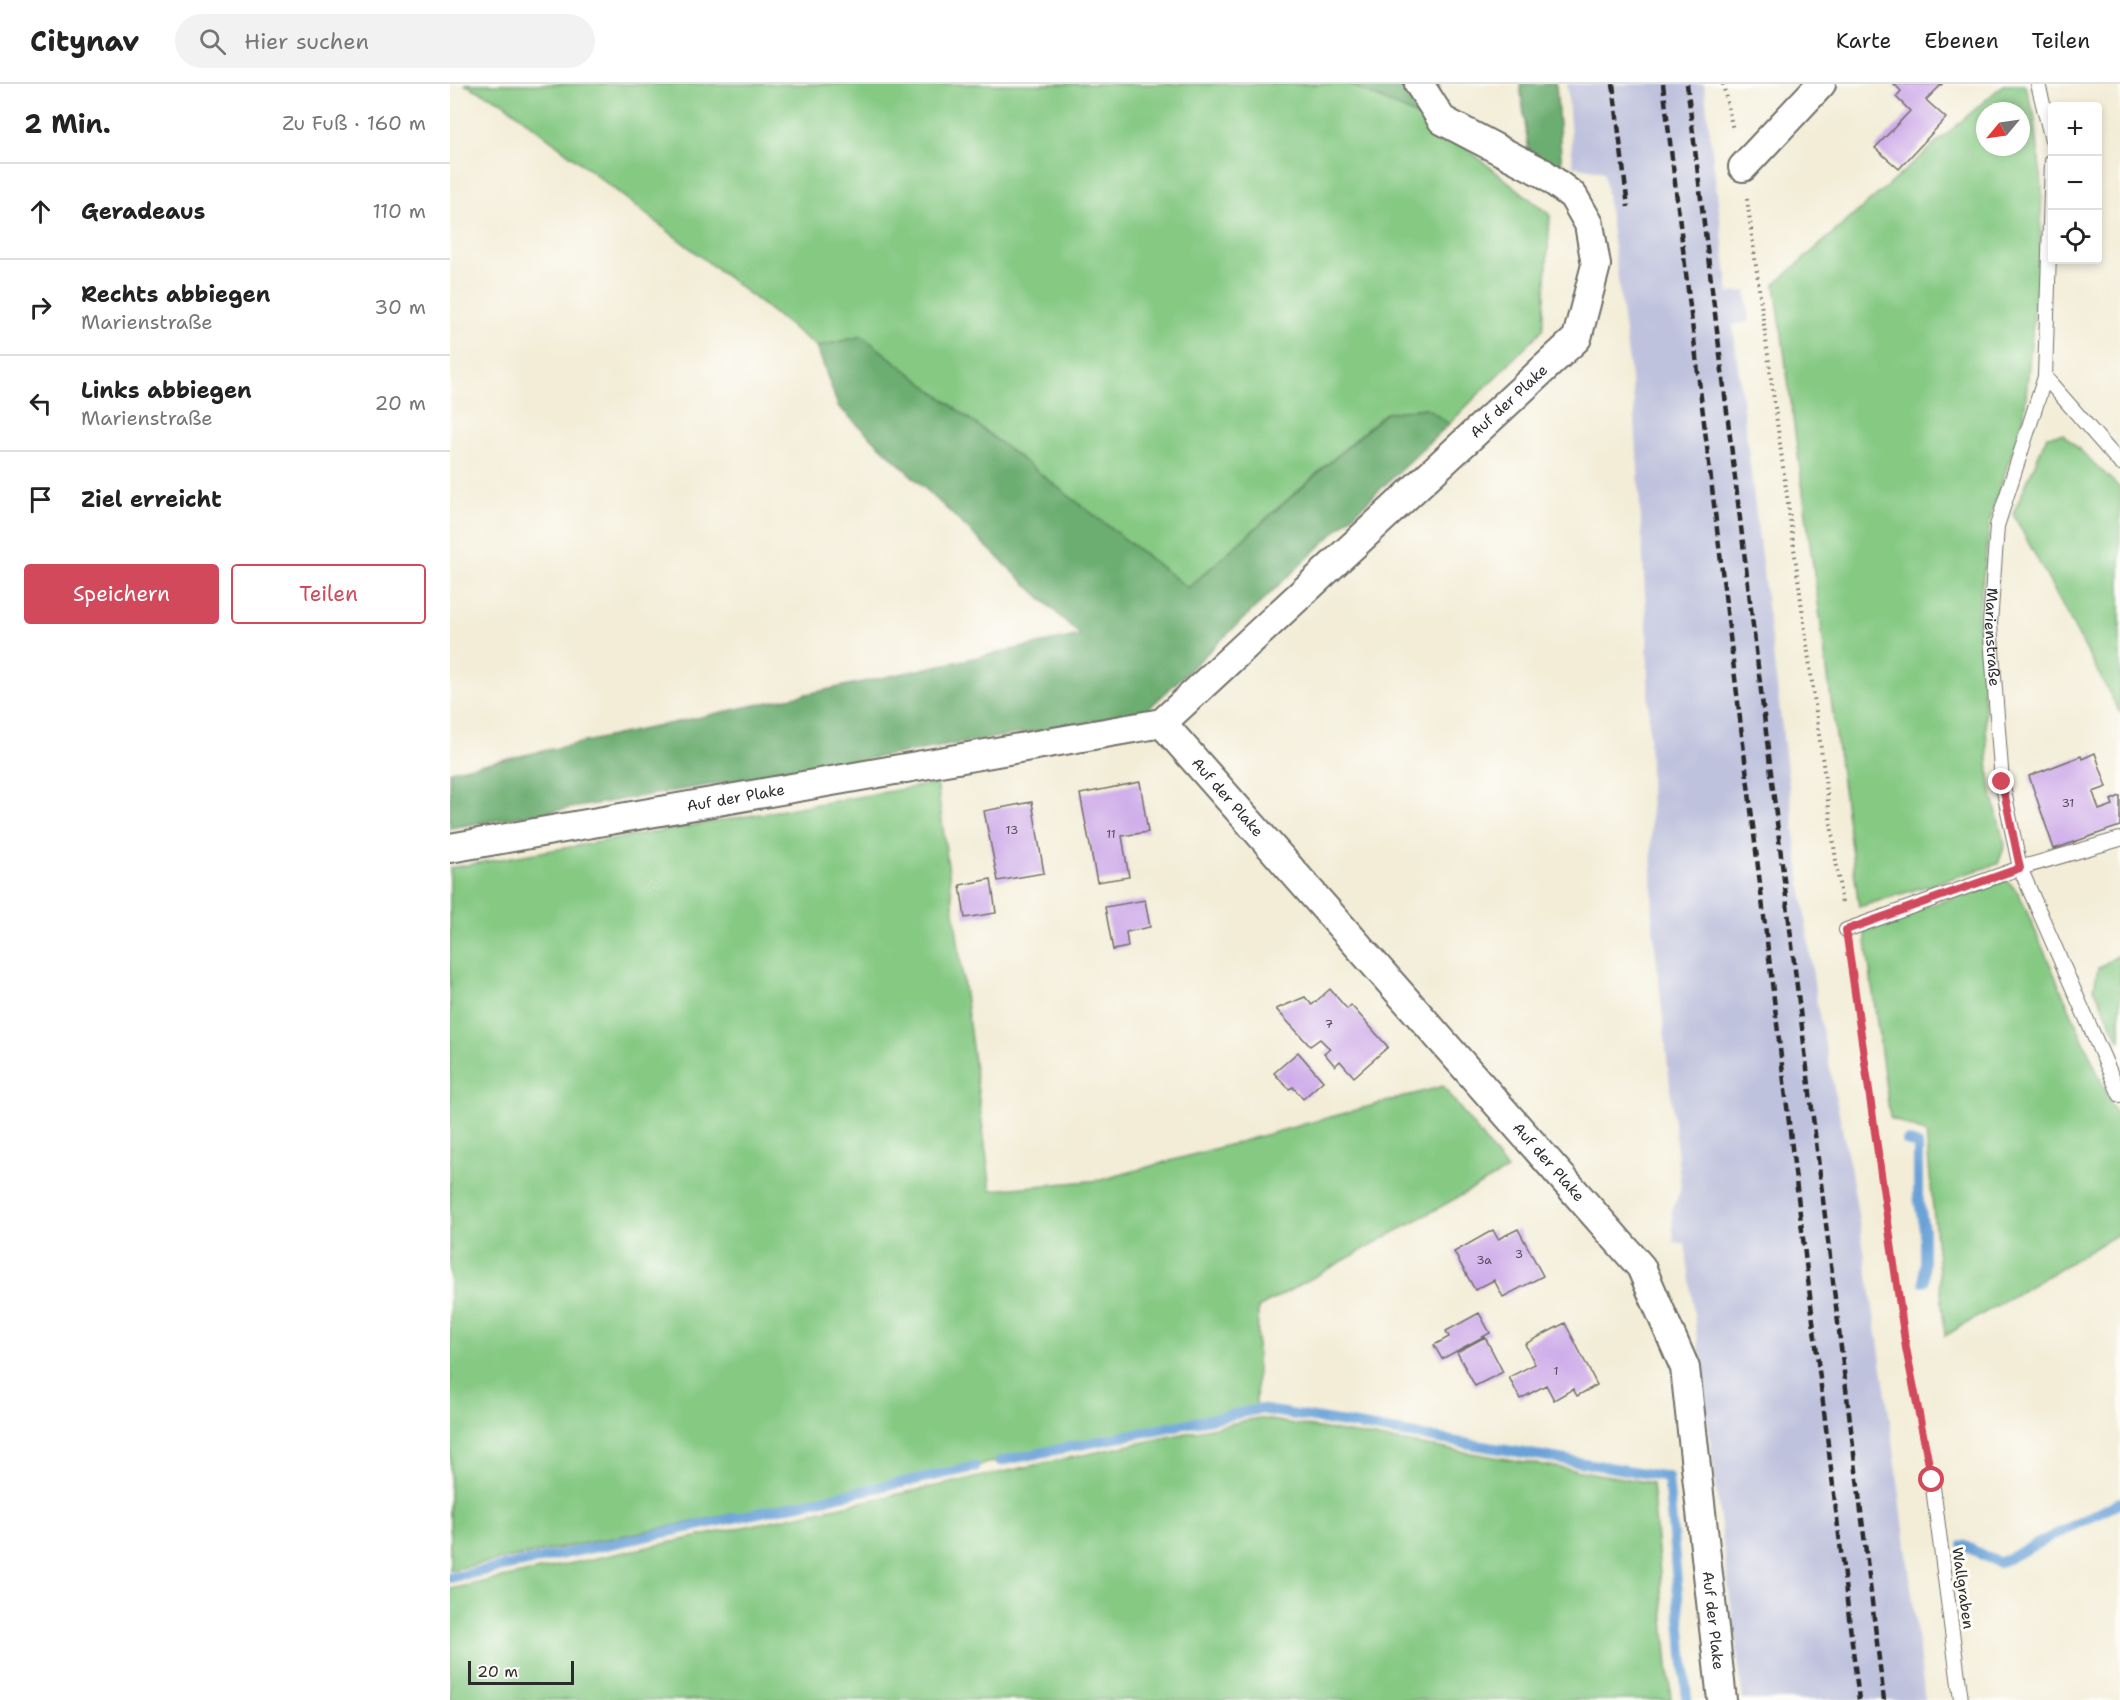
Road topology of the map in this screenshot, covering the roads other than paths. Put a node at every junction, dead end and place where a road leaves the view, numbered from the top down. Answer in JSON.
{"nodes":[{"id":1,"x":1419,"y":84,"type":"edge"},
{"id":2,"x":1821,"y":84,"type":"edge"},
{"id":3,"x":2038,"y":84,"type":"edge"},
{"id":4,"x":2048,"y":124,"type":"edge"},
{"id":5,"x":1743,"y":167,"type":"road end"},
{"id":6,"x":2050,"y":210,"type":"edge"},
{"id":7,"x":2045,"y":377,"type":"junction"},
{"id":8,"x":2120,"y":463,"type":"edge"},
{"id":9,"x":1162,"y":723,"type":"junction"},
{"id":10,"x":2120,"y":839,"type":"edge"},
{"id":11,"x":450,"y":848,"type":"edge"},
{"id":12,"x":2020,"y":868,"type":"junction"},
{"id":13,"x":1846,"y":930,"type":"road end"},
{"id":14,"x":2120,"y":1095,"type":"edge"},
{"id":15,"x":1932,"y":1480,"type":"road end"},
{"id":16,"x":1722,"y":1700,"type":"edge"},
{"id":17,"x":1961,"y":1700,"type":"edge"}],
"edges":[{"from":1,"to":9,"type":"street","name":"Auf der Plake"},
{"from":2,"to":5,"type":"street"},
{"from":3,"to":4,"type":"lane"},
{"from":6,"to":7,"type":"lane","name":"Marienstraße"},
{"from":7,"to":8,"type":"lane"},
{"from":7,"to":12,"type":"lane","name":"Marienstraße"},
{"from":9,"to":11,"type":"street","name":"Auf der Plake"},
{"from":9,"to":16,"type":"street","name":"Auf der Plake"},
{"from":10,"to":12,"type":"lane"},
{"from":12,"to":13,"type":"lane"},
{"from":12,"to":14,"type":"lane","name":"Marienstraße"},
{"from":15,"to":17,"type":"lane","name":"Wallgraben"}]}
